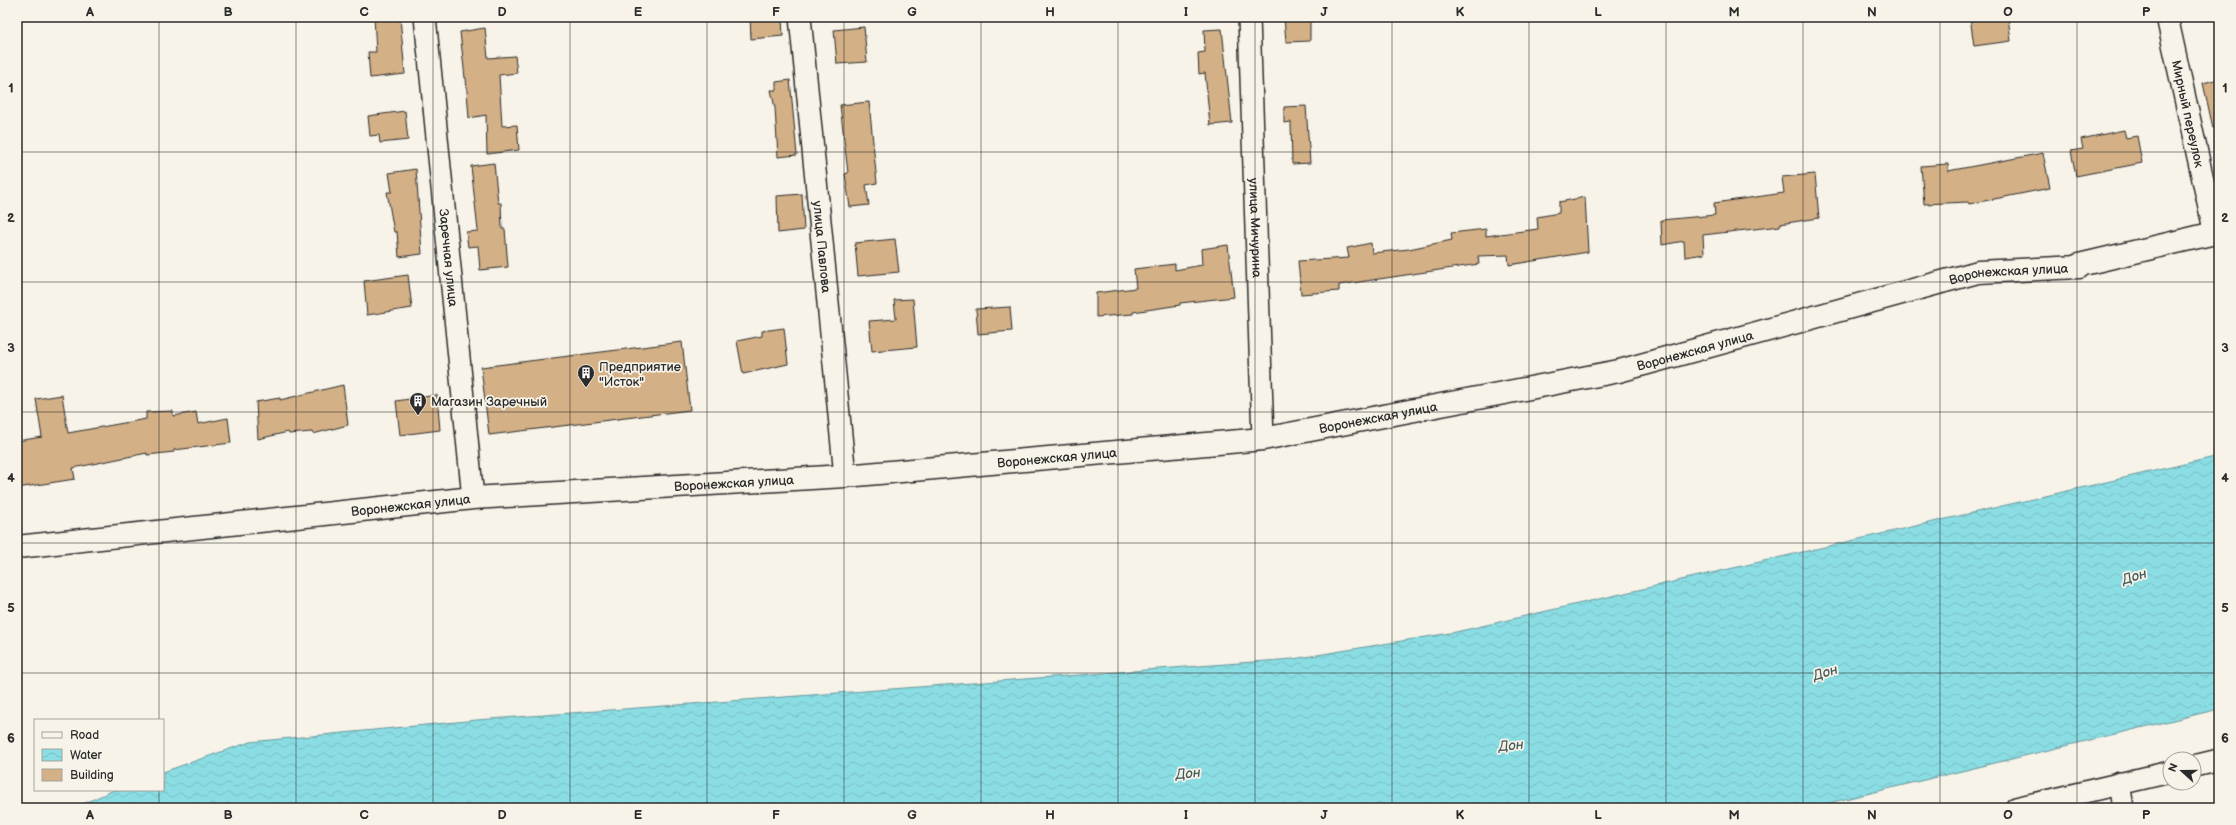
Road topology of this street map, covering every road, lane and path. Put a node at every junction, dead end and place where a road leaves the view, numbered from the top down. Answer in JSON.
{"nodes":[{"id":1,"x":425,"y":17,"type":"edge"},
{"id":2,"x":800,"y":17,"type":"edge"},
{"id":3,"x":1249,"y":17,"type":"edge"},
{"id":4,"x":2167,"y":17,"type":"edge"},
{"id":5,"x":2217,"y":233,"type":"edge"},
{"id":6,"x":1263,"y":440,"type":"junction"},
{"id":7,"x":845,"y":476,"type":"junction"},
{"id":8,"x":473,"y":498,"type":"junction"},
{"id":9,"x":17,"y":547,"type":"edge"},
{"id":10,"x":2219,"y":760,"type":"edge"},
{"id":11,"x":2202,"y":764,"type":"edge"},
{"id":12,"x":2162,"y":774,"type":"edge"},
{"id":13,"x":2119,"y":783,"type":"junction"},
{"id":14,"x":2016,"y":808,"type":"edge"},
{"id":15,"x":2123,"y":808,"type":"edge"}],
"edges":[{"from":1,"to":8,"type":"street","name":"Заречная улица"},
{"from":2,"to":7,"type":"street","name":"улица Павлова"},
{"from":3,"to":6,"type":"street","name":"улица Мичурина"},
{"from":4,"to":5,"type":"street","name":"Мирный переулок"},
{"from":5,"to":6,"type":"street","name":"Воронежская улица"},
{"from":6,"to":7,"type":"street","name":"Воронежская улица"},
{"from":7,"to":8,"type":"street","name":"Воронежская улица"},
{"from":8,"to":9,"type":"street","name":"Воронежская улица"},
{"from":10,"to":11,"type":"street"},
{"from":12,"to":13,"type":"street"},
{"from":13,"to":14,"type":"street"},
{"from":13,"to":15,"type":"street"}]}
